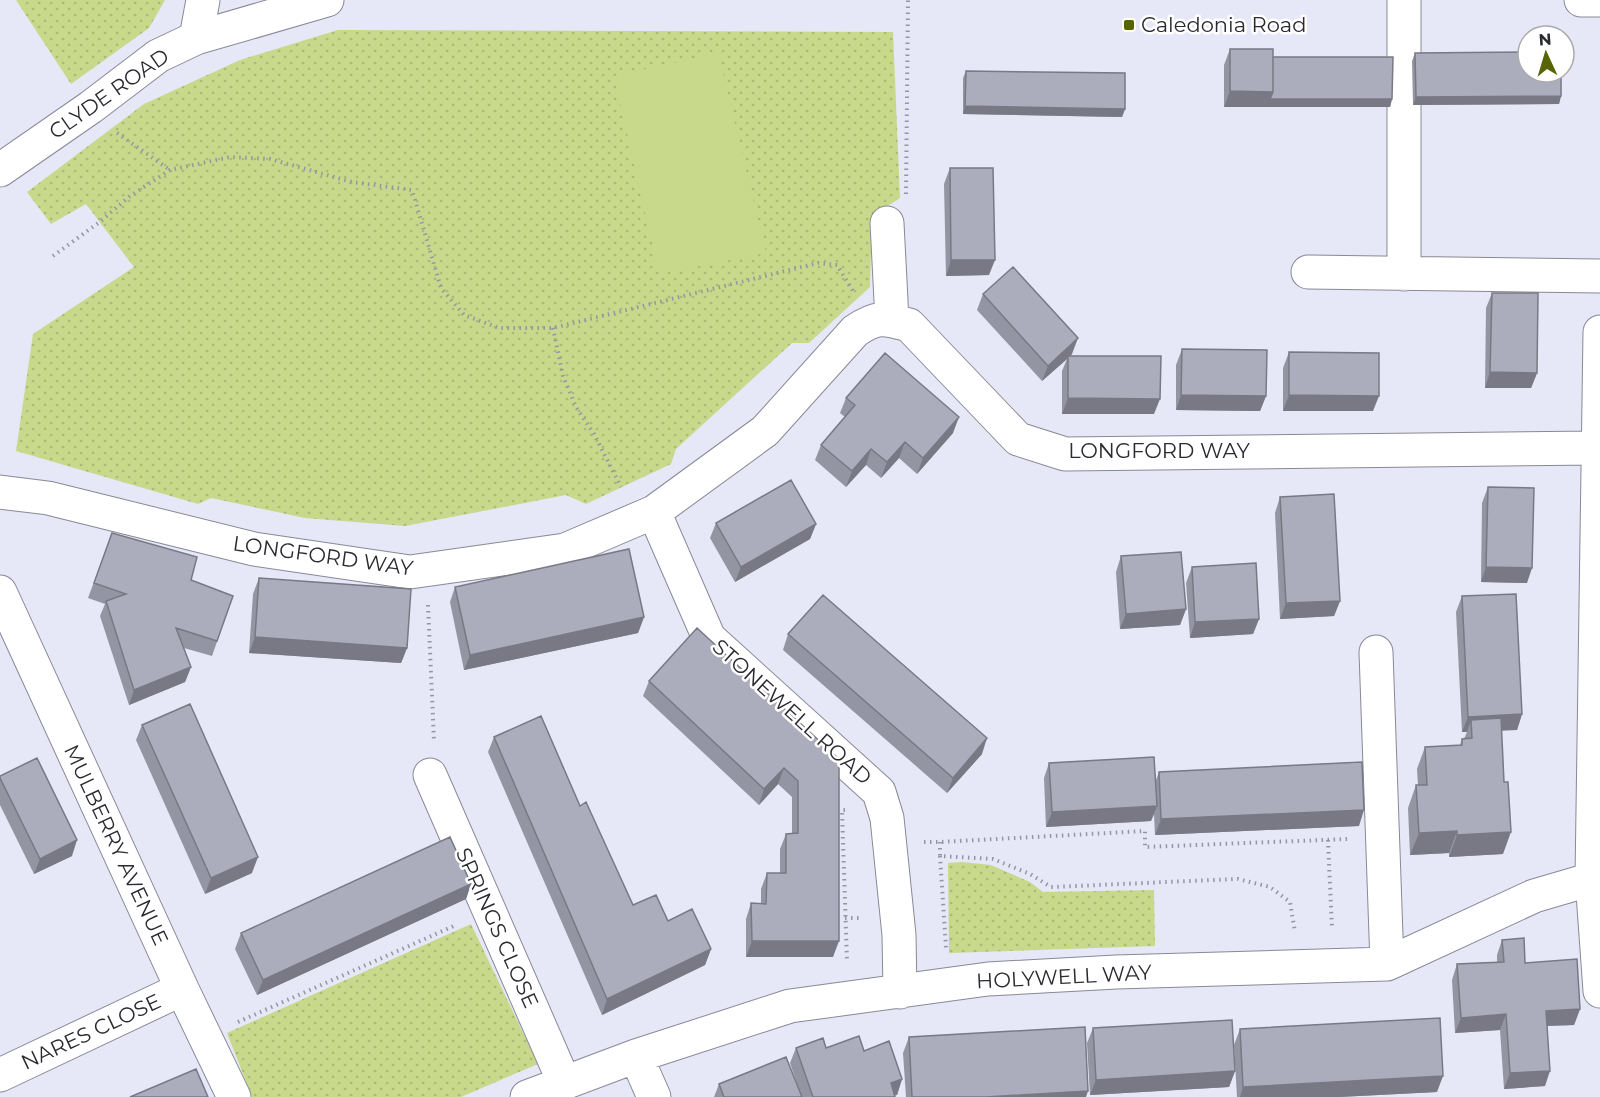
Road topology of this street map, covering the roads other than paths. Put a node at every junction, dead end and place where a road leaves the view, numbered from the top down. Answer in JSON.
{"nodes":[{"id":1,"x":203,"y":0,"type":"edge"},
{"id":2,"x":327,"y":0,"type":"edge"},
{"id":3,"x":1404,"y":0,"type":"edge"},
{"id":4,"x":1581,"y":0,"type":"edge"},
{"id":5,"x":1600,"y":0,"type":"edge"},
{"id":6,"x":196,"y":38,"type":"junction"},
{"id":7,"x":0,"y":170,"type":"edge"},
{"id":8,"x":896,"y":213,"type":"road end"},
{"id":9,"x":1308,"y":272,"type":"dead end"},
{"id":10,"x":1404,"y":274,"type":"junction"},
{"id":11,"x":1600,"y":276,"type":"edge"},
{"id":12,"x":882,"y":320,"type":"junction"},
{"id":13,"x":1600,"y":332,"type":"edge"},
{"id":14,"x":1597,"y":448,"type":"junction"},
{"id":15,"x":0,"y":492,"type":"edge"},
{"id":16,"x":646,"y":516,"type":"junction"},
{"id":17,"x":0,"y":592,"type":"edge"},
{"id":18,"x":1376,"y":652,"type":"dead end"},
{"id":19,"x":430,"y":775,"type":"road end"},
{"id":20,"x":1596,"y":879,"type":"edge"},
{"id":21,"x":1386,"y":964,"type":"junction"},
{"id":22,"x":182,"y":988,"type":"junction"},
{"id":23,"x":1600,"y":991,"type":"edge"},
{"id":24,"x":900,"y":992,"type":"junction"},
{"id":25,"x":636,"y":1056,"type":"junction"},
{"id":26,"x":0,"y":1075,"type":"edge"},
{"id":27,"x":564,"y":1082,"type":"junction"},
{"id":28,"x":234,"y":1097,"type":"edge"},
{"id":29,"x":527,"y":1097,"type":"edge"},
{"id":30,"x":654,"y":1097,"type":"edge"}],
"edges":[{"from":1,"to":6,"type":"street"},
{"from":2,"to":6,"type":"street","name":"CLYDE ROAD"},
{"from":3,"to":10,"type":"street"},
{"from":4,"to":5,"type":"street"},
{"from":6,"to":7,"type":"street","name":"CLYDE ROAD"},
{"from":8,"to":12,"type":"street"},
{"from":9,"to":10,"type":"street"},
{"from":10,"to":11,"type":"street"},
{"from":12,"to":14,"type":"street","name":"LONGFORD WAY"},
{"from":12,"to":16,"type":"street","name":"LONGFORD WAY"},
{"from":13,"to":14,"type":"street"},
{"from":14,"to":20,"type":"street"},
{"from":15,"to":16,"type":"street","name":"LONGFORD WAY"},
{"from":16,"to":24,"type":"street","name":"STONEWELL ROAD"},
{"from":17,"to":22,"type":"street","name":"MULBERRY AVENUE"},
{"from":18,"to":21,"type":"street"},
{"from":19,"to":27,"type":"street","name":"SPRINGS CLOSE"},
{"from":20,"to":21,"type":"street","name":"HOLYWELL WAY"},
{"from":20,"to":23,"type":"street"},
{"from":21,"to":24,"type":"street","name":"HOLYWELL WAY"},
{"from":22,"to":26,"type":"street","name":"NARES CLOSE"},
{"from":22,"to":28,"type":"street","name":"MULBERRY AVENUE"},
{"from":24,"to":25,"type":"street","name":"HOLYWELL WAY"},
{"from":25,"to":27,"type":"street","name":"HOLYWELL WAY"},
{"from":25,"to":30,"type":"street"},
{"from":27,"to":29,"type":"street","name":"HOLYWELL WAY"}]}
